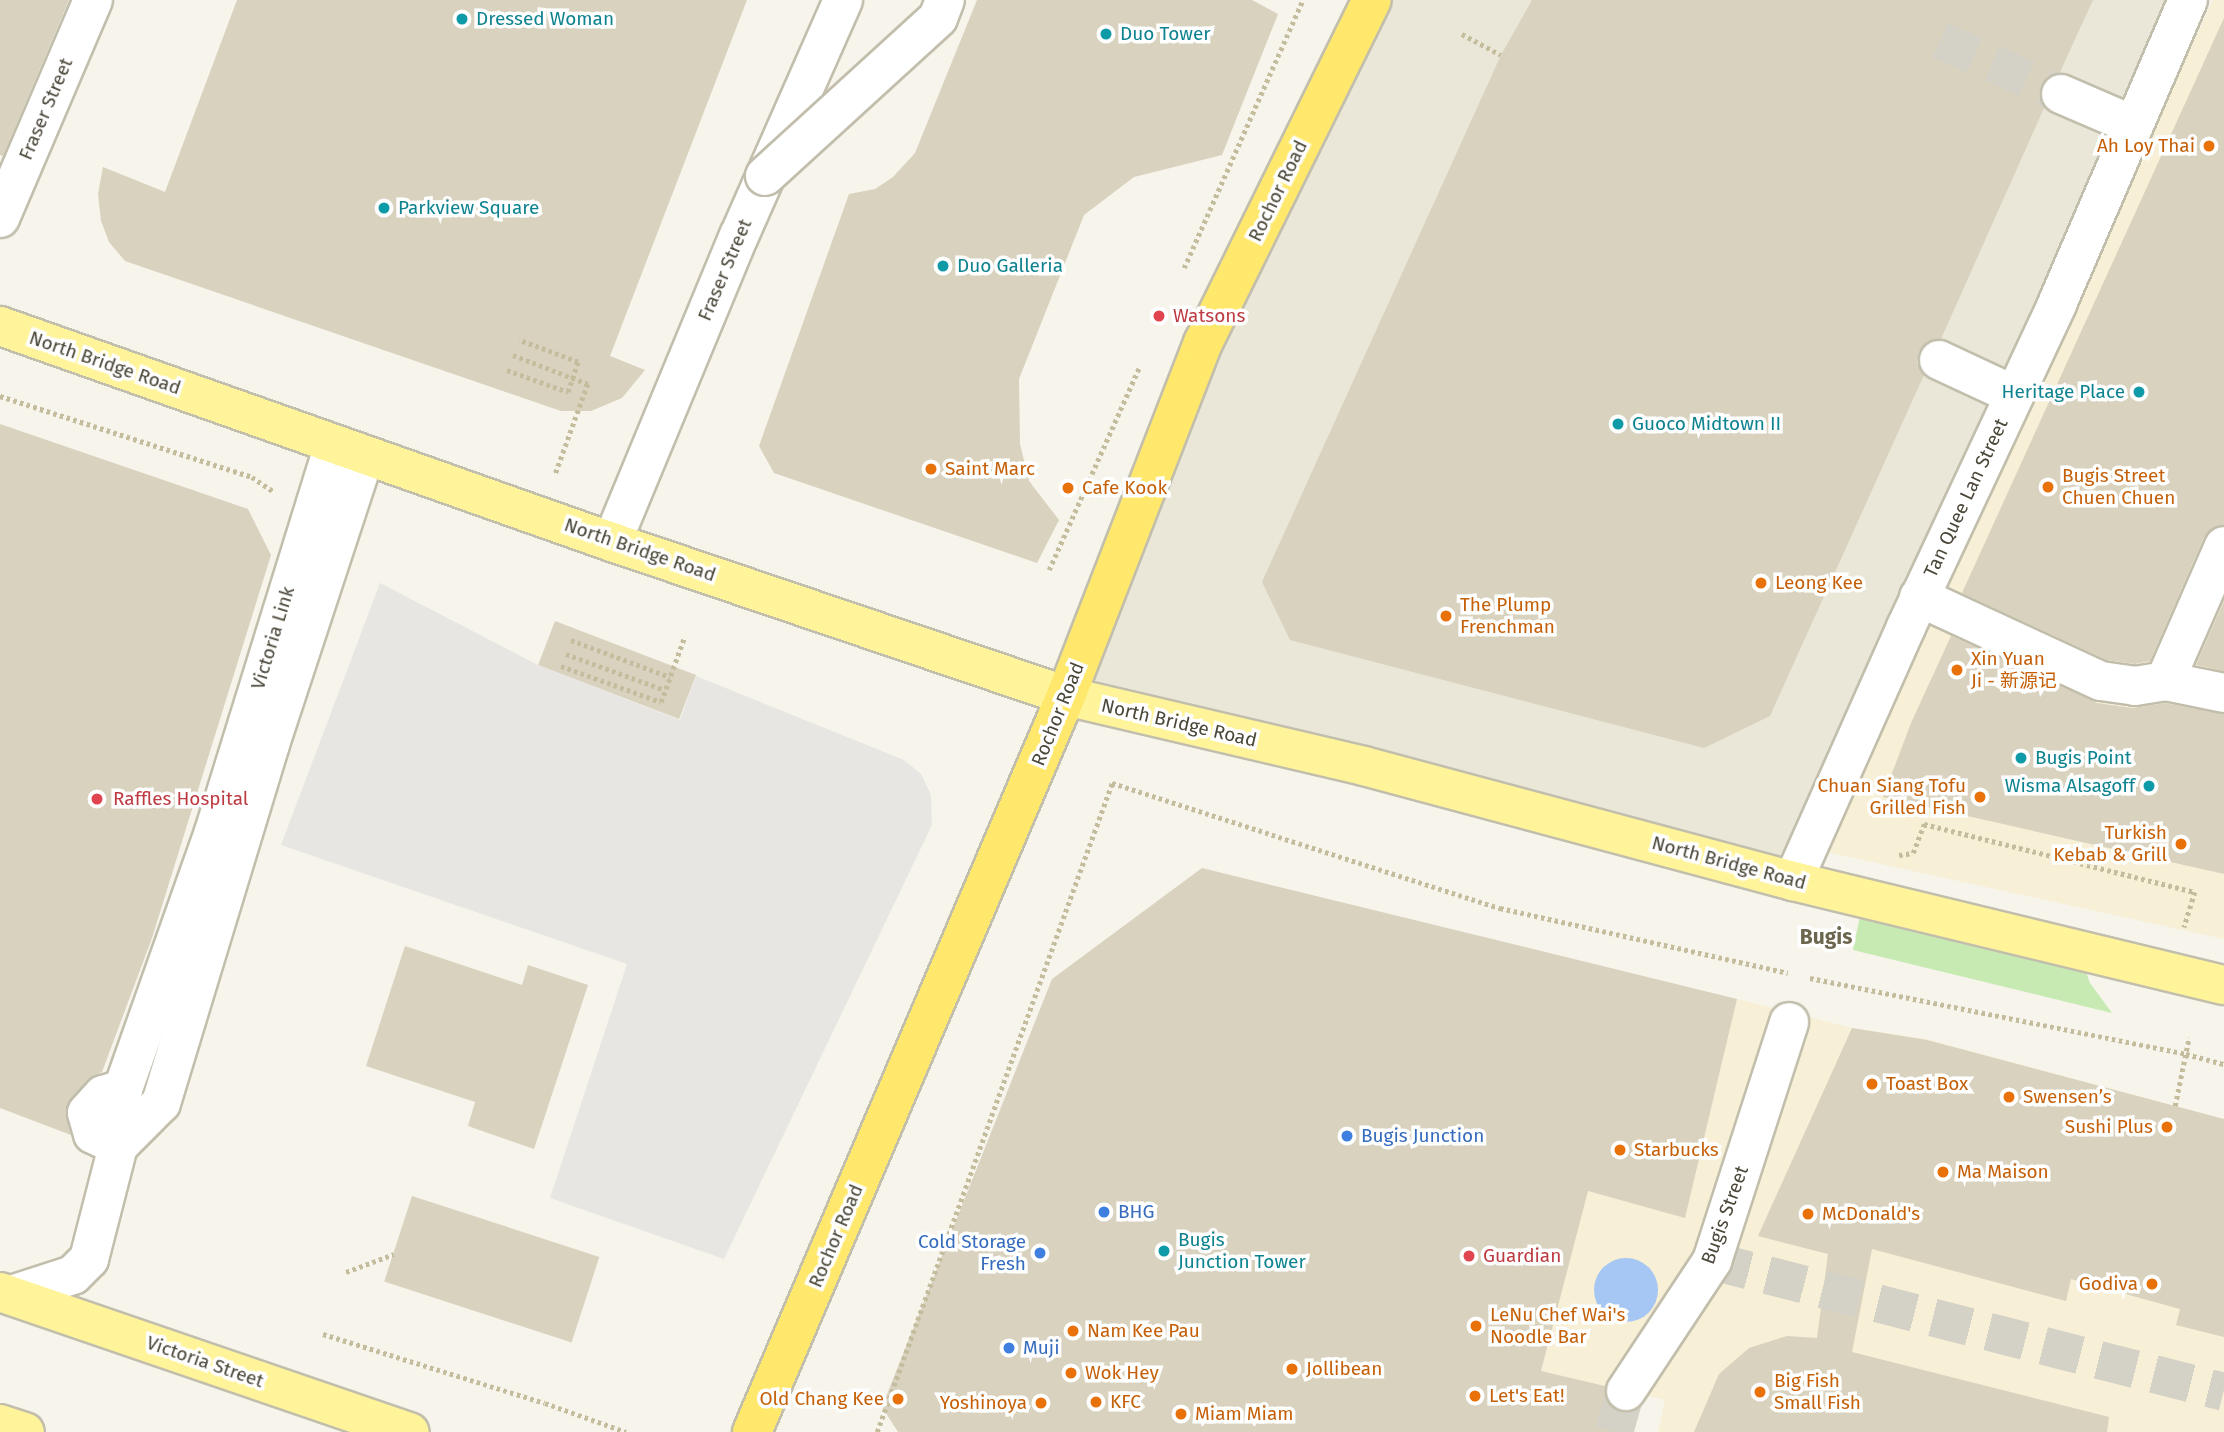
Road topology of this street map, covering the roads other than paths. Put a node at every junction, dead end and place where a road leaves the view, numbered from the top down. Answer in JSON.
{"nodes":[{"id":1,"x":93,"y":0,"type":"edge"},
{"id":2,"x":843,"y":0,"type":"edge"},
{"id":3,"x":945,"y":0,"type":"edge"},
{"id":4,"x":1372,"y":0,"type":"edge"},
{"id":5,"x":2188,"y":0,"type":"edge"},
{"id":6,"x":2061,"y":94,"type":"tunnel mouth"},
{"id":7,"x":2133,"y":125,"type":"junction"},
{"id":8,"x":765,"y":176,"type":"junction"},
{"id":9,"x":0,"y":218,"type":"edge"},
{"id":10,"x":0,"y":326,"type":"edge"},
{"id":11,"x":1939,"y":360,"type":"dead end"},
{"id":12,"x":2014,"y":395,"type":"junction"},
{"id":13,"x":350,"y":449,"type":"junction"},
{"id":14,"x":612,"y":542,"type":"junction"},
{"id":15,"x":2224,"y":546,"type":"edge"},
{"id":16,"x":1919,"y":597,"type":"junction"},
{"id":17,"x":2165,"y":681,"type":"junction"},
{"id":18,"x":2224,"y":693,"type":"edge"},
{"id":19,"x":1066,"y":696,"type":"junction"},
{"id":20,"x":213,"y":832,"type":"junction"},
{"id":21,"x":1793,"y":881,"type":"junction"},
{"id":22,"x":2224,"y":985,"type":"edge"},
{"id":23,"x":1789,"y":1022,"type":"dead end"},
{"id":24,"x":118,"y":1146,"type":"junction"},
{"id":25,"x":6,"y":1294,"type":"edge"},
{"id":26,"x":1626,"y":1391,"type":"tunnel mouth"},
{"id":27,"x":0,"y":1424,"type":"edge"},
{"id":28,"x":25,"y":1432,"type":"edge"},
{"id":29,"x":410,"y":1432,"type":"edge"},
{"id":30,"x":752,"y":1432,"type":"edge"}],
"edges":[{"from":1,"to":9,"type":"street","name":"Fraser Street"},
{"from":2,"to":8,"type":"street","name":"Fraser Street"},
{"from":3,"to":8,"type":"street","bridge":true},
{"from":4,"to":19,"type":"highway","name":"Rochor Road"},
{"from":5,"to":7,"type":"street","name":"Tan Quee Lan Street"},
{"from":6,"to":7,"type":"street"},
{"from":7,"to":12,"type":"street","name":"Tan Quee Lan Street"},
{"from":8,"to":14,"type":"street","name":"Fraser Street"},
{"from":10,"to":13,"type":"main road","name":"North Bridge Road"},
{"from":11,"to":12,"type":"street"},
{"from":12,"to":16,"type":"street","name":"Tan Quee Lan Street"},
{"from":13,"to":14,"type":"main road","name":"North Bridge Road"},
{"from":13,"to":20,"type":"street","name":"Victoria Link"},
{"from":14,"to":19,"type":"main road","name":"North Bridge Road"},
{"from":15,"to":17,"type":"street"},
{"from":16,"to":17,"type":"street"},
{"from":16,"to":21,"type":"street","name":"Tan Quee Lan Street"},
{"from":17,"to":18,"type":"street"},
{"from":19,"to":21,"type":"main road","name":"North Bridge Road"},
{"from":19,"to":30,"type":"highway","name":"Rochor Road"},
{"from":20,"to":24,"type":"street","name":"Victoria Link"},
{"from":20,"to":24,"type":"street","name":"Victoria Link"},
{"from":21,"to":22,"type":"main road","name":"North Bridge Road"},
{"from":23,"to":26,"type":"street","name":"Bugis Street"},
{"from":24,"to":25,"type":"street","name":"Victoria Link"},
{"from":25,"to":29,"type":"main road","name":"Victoria Street"},
{"from":27,"to":28,"type":"main road"}]}
